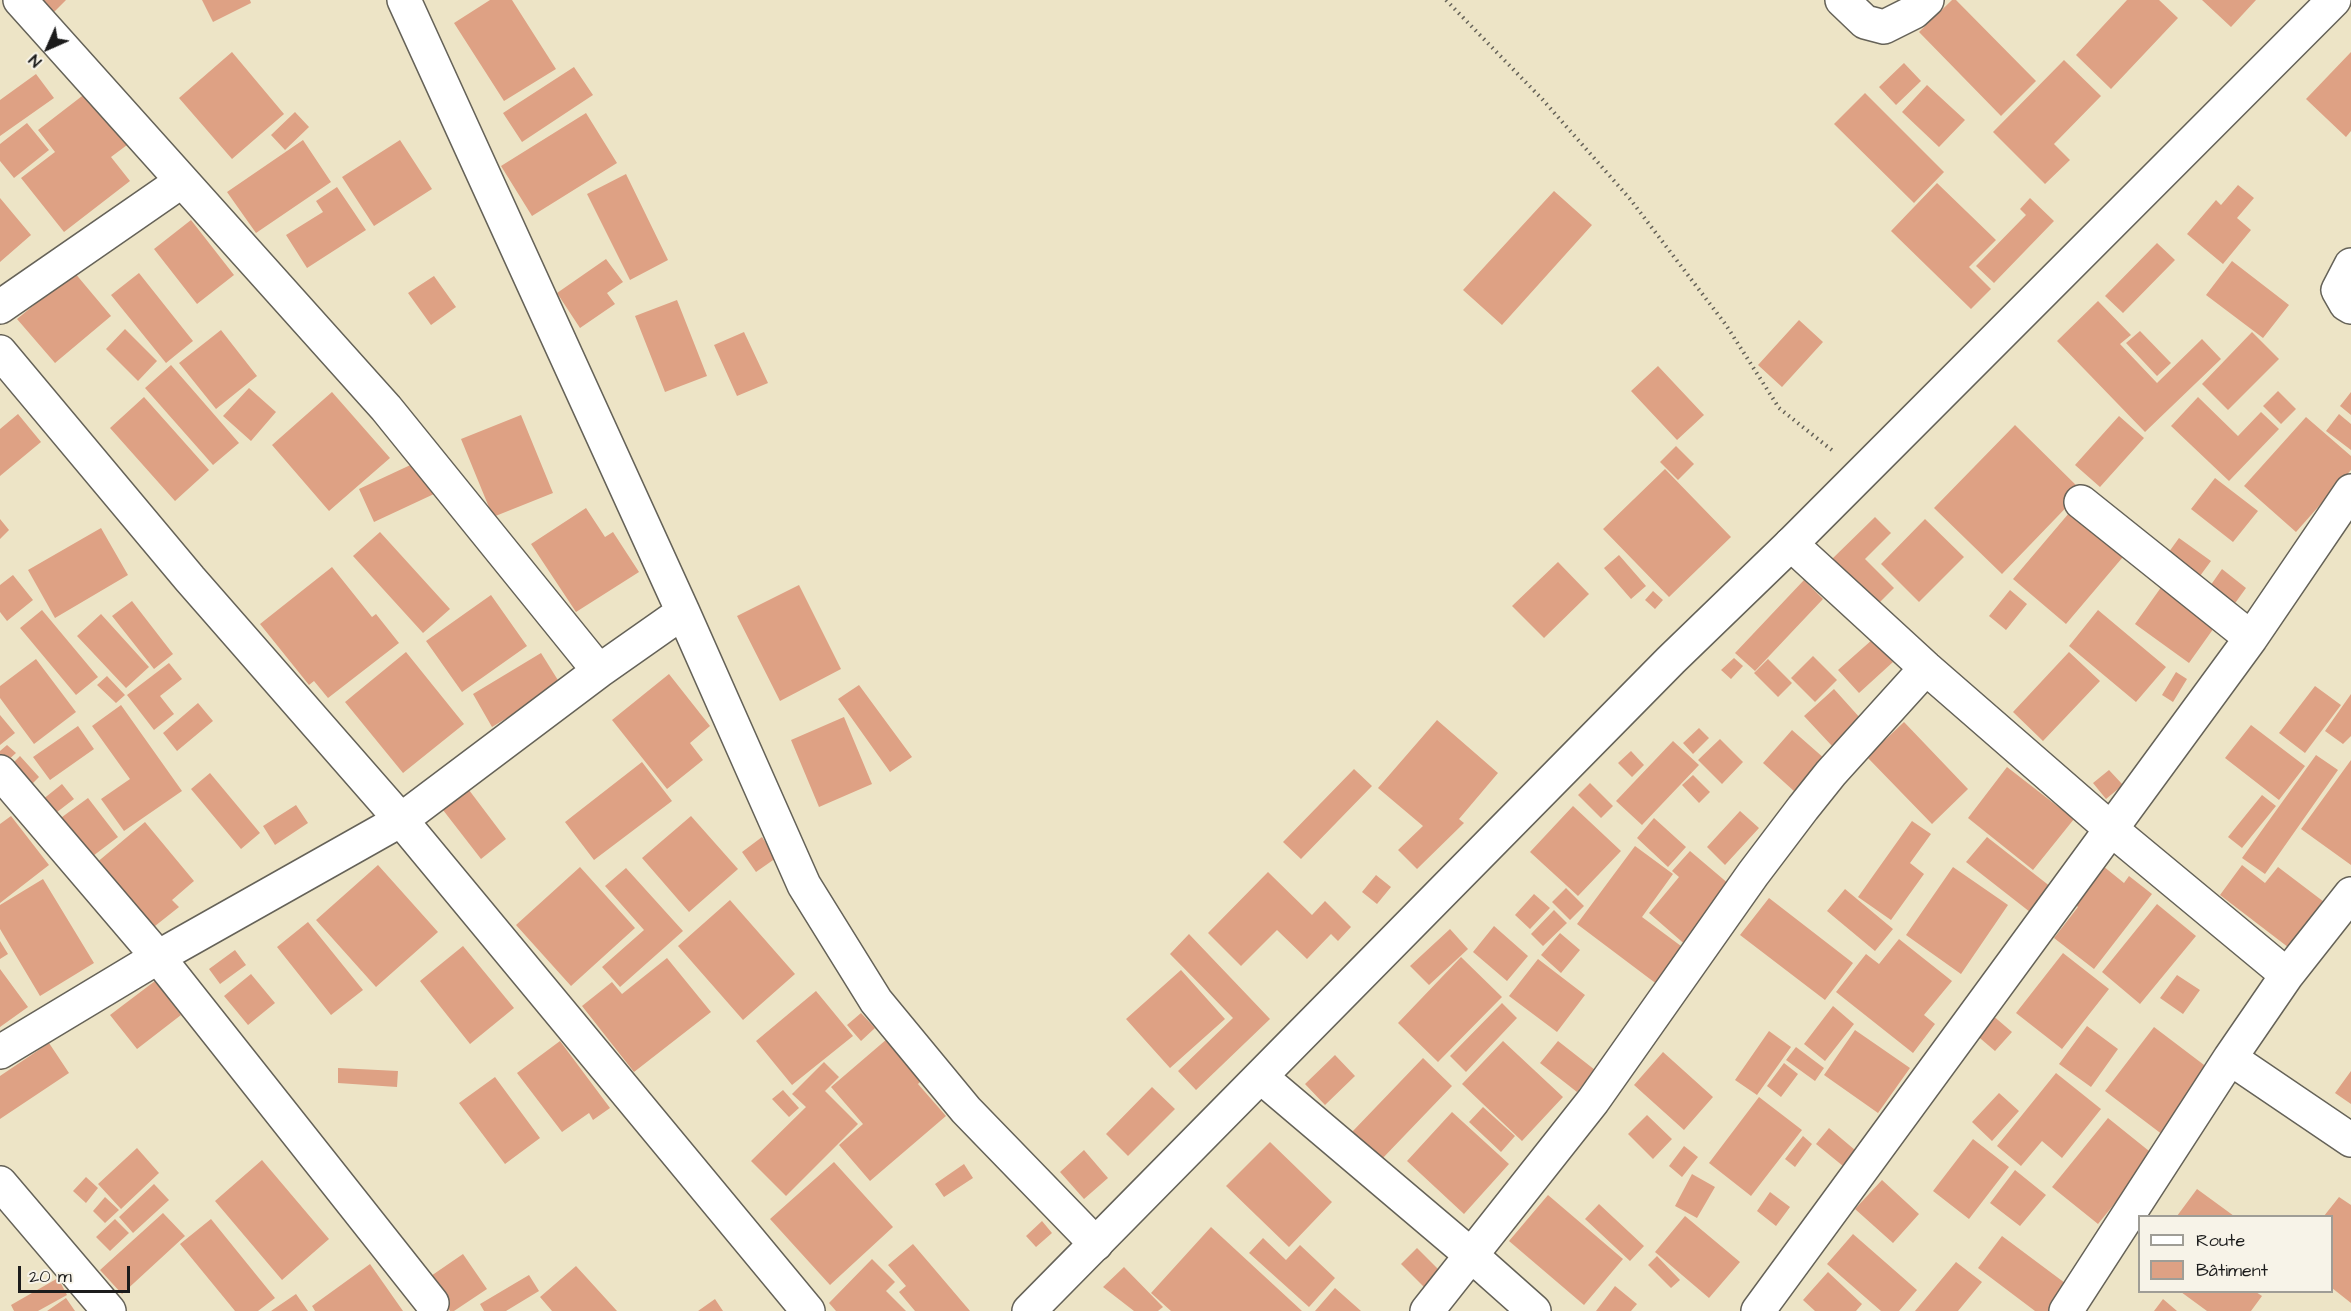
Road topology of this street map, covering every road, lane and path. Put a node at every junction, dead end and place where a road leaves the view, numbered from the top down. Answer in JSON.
{"nodes":[{"id":1,"x":20,"y":0,"type":"edge"},
{"id":2,"x":404,"y":0,"type":"edge"},
{"id":3,"x":1446,"y":0,"type":"edge"},
{"id":4,"x":1842,"y":0,"type":"edge"},
{"id":5,"x":1927,"y":0,"type":"edge"},
{"id":6,"x":2334,"y":0,"type":"edge"},
{"id":7,"x":182,"y":181,"type":"junction"},
{"id":8,"x":2351,"y":265,"type":"edge"},
{"id":9,"x":0,"y":307,"type":"edge"},
{"id":10,"x":2351,"y":307,"type":"edge"},
{"id":11,"x":0,"y":352,"type":"edge"},
{"id":12,"x":1862,"y":473,"type":"junction"},
{"id":13,"x":2351,"y":491,"type":"edge"},
{"id":14,"x":2081,"y":502,"type":"dead end"},
{"id":15,"x":1791,"y":544,"type":"junction"},
{"id":16,"x":683,"y":612,"type":"junction"},
{"id":17,"x":2251,"y":638,"type":"junction"},
{"id":18,"x":1926,"y":668,"type":"junction"},
{"id":19,"x":599,"y":671,"type":"junction"},
{"id":20,"x":0,"y":772,"type":"edge"},
{"id":21,"x":401,"y":820,"type":"junction"},
{"id":22,"x":2110,"y":829,"type":"junction"},
{"id":23,"x":2351,"y":894,"type":"edge"},
{"id":24,"x":158,"y":957,"type":"junction"},
{"id":25,"x":2287,"y":975,"type":"junction"},
{"id":26,"x":0,"y":1052,"type":"edge"},
{"id":27,"x":2230,"y":1058,"type":"junction"},
{"id":28,"x":1261,"y":1077,"type":"junction"},
{"id":29,"x":2351,"y":1140,"type":"edge"},
{"id":30,"x":0,"y":1183,"type":"edge"},
{"id":31,"x":1096,"y":1244,"type":"junction"},
{"id":32,"x":1471,"y":1255,"type":"junction"},
{"id":33,"x":432,"y":1303,"type":"dead end"},
{"id":34,"x":109,"y":1311,"type":"edge"},
{"id":35,"x":808,"y":1311,"type":"edge"},
{"id":36,"x":1029,"y":1311,"type":"edge"},
{"id":37,"x":1427,"y":1311,"type":"edge"},
{"id":38,"x":1534,"y":1311,"type":"edge"},
{"id":39,"x":1758,"y":1311,"type":"edge"},
{"id":40,"x":2066,"y":1311,"type":"edge"}],
"edges":[{"from":1,"to":7,"type":"street"},
{"from":2,"to":16,"type":"street"},
{"from":3,"to":12,"type":"path"},
{"from":4,"to":5,"type":"street"},
{"from":6,"to":12,"type":"street"},
{"from":7,"to":9,"type":"street"},
{"from":7,"to":19,"type":"street"},
{"from":8,"to":10,"type":"street"},
{"from":11,"to":21,"type":"street"},
{"from":12,"to":15,"type":"street"},
{"from":13,"to":17,"type":"street"},
{"from":14,"to":17,"type":"street"},
{"from":15,"to":18,"type":"street"},
{"from":15,"to":28,"type":"street"},
{"from":16,"to":19,"type":"street"},
{"from":16,"to":31,"type":"street"},
{"from":17,"to":22,"type":"street"},
{"from":18,"to":22,"type":"street"},
{"from":18,"to":32,"type":"street"},
{"from":19,"to":21,"type":"street"},
{"from":20,"to":24,"type":"street"},
{"from":21,"to":24,"type":"street"},
{"from":21,"to":35,"type":"street"},
{"from":22,"to":25,"type":"street"},
{"from":22,"to":39,"type":"street"},
{"from":23,"to":25,"type":"street"},
{"from":24,"to":26,"type":"street"},
{"from":24,"to":33,"type":"street"},
{"from":25,"to":27,"type":"street"},
{"from":27,"to":29,"type":"street"},
{"from":27,"to":40,"type":"street"},
{"from":28,"to":31,"type":"street"},
{"from":28,"to":32,"type":"street"},
{"from":30,"to":34,"type":"street"},
{"from":31,"to":36,"type":"street"},
{"from":32,"to":37,"type":"street"},
{"from":32,"to":38,"type":"street"}]}
